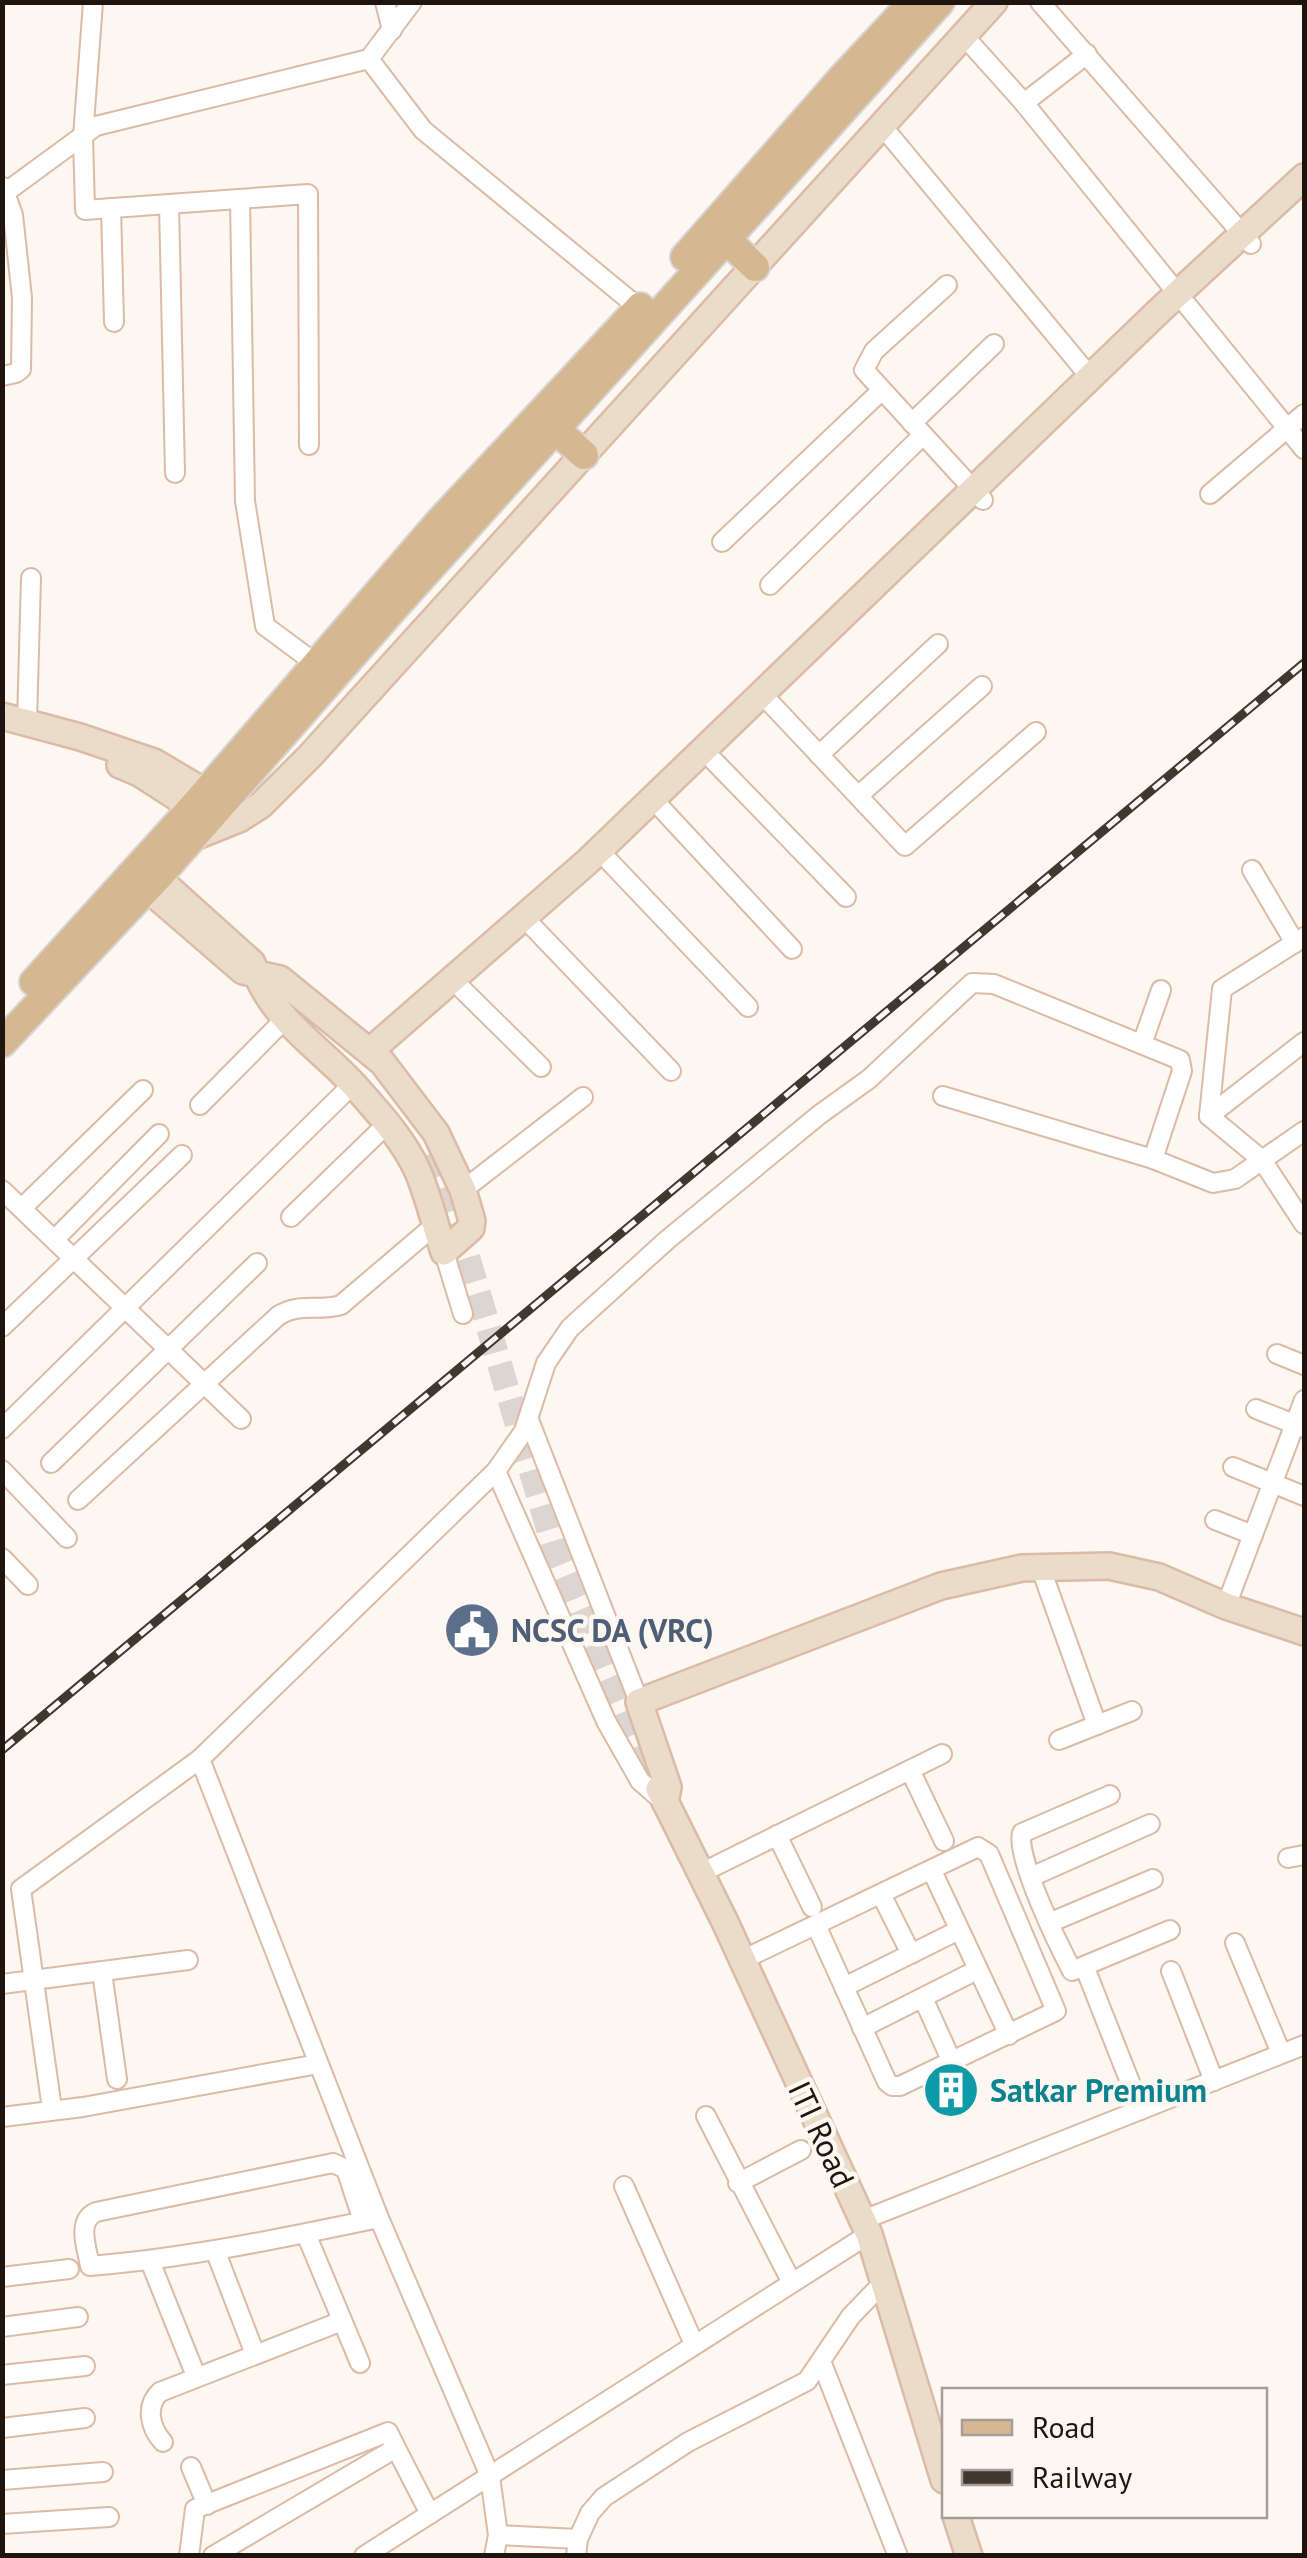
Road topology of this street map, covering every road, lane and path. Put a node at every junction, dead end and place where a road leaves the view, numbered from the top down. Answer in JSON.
{"nodes":[{"id":1,"x":94,"y":2,"type":"edge"},
{"id":2,"x":384,"y":2,"type":"edge"},
{"id":3,"x":412,"y":2,"type":"edge"},
{"id":4,"x":914,"y":2,"type":"edge"},
{"id":5,"x":940,"y":2,"type":"edge"},
{"id":6,"x":994,"y":2,"type":"edge"},
{"id":7,"x":1040,"y":2,"type":"edge"},
{"id":8,"x":392,"y":30,"type":"junction"},
{"id":9,"x":964,"y":36,"type":"junction"},
{"id":10,"x":1087,"y":54,"type":"junction"},
{"id":11,"x":370,"y":59,"type":"junction"},
{"id":12,"x":1024,"y":103,"type":"junction"},
{"id":13,"x":882,"y":127,"type":"junction"},
{"id":14,"x":83,"y":137,"type":"junction"},
{"id":15,"x":1304,"y":176,"type":"edge"},
{"id":16,"x":3,"y":192,"type":"edge"},
{"id":17,"x":1304,"y":195,"type":"edge"},
{"id":18,"x":240,"y":199,"type":"junction"},
{"id":19,"x":169,"y":204,"type":"junction"},
{"id":20,"x":110,"y":208,"type":"junction"},
{"id":21,"x":1246,"y":239,"type":"junction"},
{"id":22,"x":726,"y":240,"type":"junction"},
{"id":23,"x":755,"y":267,"type":"junction"},
{"id":24,"x":946,"y":284,"type":"dead end"},
{"id":25,"x":1182,"y":299,"type":"junction"},
{"id":26,"x":640,"y":308,"type":"junction"},
{"id":27,"x":114,"y":322,"type":"dead end"},
{"id":28,"x":994,"y":344,"type":"dead end"},
{"id":29,"x":2,"y":376,"type":"edge"},
{"id":30,"x":1091,"y":378,"type":"junction"},
{"id":31,"x":881,"y":391,"type":"junction"},
{"id":32,"x":545,"y":412,"type":"junction"},
{"id":33,"x":1304,"y":414,"type":"edge"},
{"id":34,"x":1288,"y":428,"type":"junction"},
{"id":35,"x":918,"y":429,"type":"junction"},
{"id":36,"x":310,"y":445,"type":"dead end"},
{"id":37,"x":1304,"y":449,"type":"edge"},
{"id":38,"x":584,"y":456,"type":"junction"},
{"id":39,"x":175,"y":472,"type":"dead end"},
{"id":40,"x":1210,"y":494,"type":"dead end"},
{"id":41,"x":978,"y":496,"type":"junction"},
{"id":42,"x":722,"y":542,"type":"dead end"},
{"id":43,"x":31,"y":578,"type":"dead end"},
{"id":44,"x":770,"y":585,"type":"dead end"},
{"id":45,"x":938,"y":644,"type":"dead end"},
{"id":46,"x":315,"y":663,"type":"junction"},
{"id":47,"x":982,"y":686,"type":"dead end"},
{"id":48,"x":767,"y":699,"type":"junction"},
{"id":49,"x":11,"y":723,"type":"edge"},
{"id":50,"x":1036,"y":732,"type":"dead end"},
{"id":51,"x":819,"y":755,"type":"junction"},
{"id":52,"x":713,"y":760,"type":"junction"},
{"id":53,"x":858,"y":796,"type":"junction"},
{"id":54,"x":662,"y":809,"type":"junction"},
{"id":55,"x":205,"y":812,"type":"junction"},
{"id":56,"x":608,"y":860,"type":"junction"},
{"id":57,"x":1252,"y":870,"type":"dead end"},
{"id":58,"x":144,"y":876,"type":"junction"},
{"id":59,"x":846,"y":898,"type":"dead end"},
{"id":60,"x":533,"y":927,"type":"junction"},
{"id":61,"x":1300,"y":940,"type":"edge"},
{"id":62,"x":792,"y":949,"type":"dead end"},
{"id":63,"x":256,"y":976,"type":"junction"},
{"id":64,"x":462,"y":989,"type":"junction"},
{"id":65,"x":1162,"y":990,"type":"dead end"},
{"id":66,"x":748,"y":1007,"type":"dead end"},
{"id":67,"x":288,"y":1010,"type":"junction"},
{"id":68,"x":2,"y":1016,"type":"edge"},
{"id":69,"x":1304,"y":1042,"type":"edge"},
{"id":70,"x":2,"y":1043,"type":"edge"},
{"id":71,"x":1142,"y":1044,"type":"junction"},
{"id":72,"x":376,"y":1056,"type":"junction"},
{"id":73,"x":540,"y":1067,"type":"dead end"},
{"id":74,"x":671,"y":1071,"type":"dead end"},
{"id":75,"x":353,"y":1084,"type":"junction"},
{"id":76,"x":143,"y":1090,"type":"dead end"},
{"id":77,"x":943,"y":1096,"type":"dead end"},
{"id":78,"x":583,"y":1097,"type":"dead end"},
{"id":79,"x":200,"y":1104,"type":"dead end"},
{"id":80,"x":1209,"y":1116,"type":"junction"},
{"id":81,"x":387,"y":1124,"type":"junction"},
{"id":82,"x":1304,"y":1131,"type":"edge"},
{"id":83,"x":159,"y":1134,"type":"dead end"},
{"id":84,"x":182,"y":1155,"type":"dead end"},
{"id":85,"x":1153,"y":1158,"type":"junction"},
{"id":86,"x":1262,"y":1160,"type":"junction"},
{"id":87,"x":2,"y":1190,"type":"edge"},
{"id":88,"x":463,"y":1190,"type":"junction"},
{"id":89,"x":22,"y":1208,"type":"junction"},
{"id":90,"x":291,"y":1217,"type":"dead end"},
{"id":91,"x":435,"y":1224,"type":"junction"},
{"id":92,"x":1304,"y":1224,"type":"edge"},
{"id":93,"x":55,"y":1239,"type":"junction"},
{"id":94,"x":444,"y":1252,"type":"junction"},
{"id":95,"x":75,"y":1258,"type":"junction"},
{"id":96,"x":257,"y":1263,"type":"dead end"},
{"id":97,"x":128,"y":1307,"type":"junction"},
{"id":98,"x":463,"y":1314,"type":"dead end"},
{"id":99,"x":2,"y":1326,"type":"edge"},
{"id":100,"x":169,"y":1347,"type":"junction"},
{"id":101,"x":1278,"y":1354,"type":"dead end"},
{"id":102,"x":1304,"y":1365,"type":"edge"},
{"id":103,"x":205,"y":1383,"type":"junction"},
{"id":104,"x":1304,"y":1400,"type":"edge"},
{"id":105,"x":1256,"y":1410,"type":"dead end"},
{"id":106,"x":241,"y":1418,"type":"dead end"},
{"id":107,"x":528,"y":1420,"type":"junction"},
{"id":108,"x":1300,"y":1426,"type":"edge"},
{"id":109,"x":2,"y":1429,"type":"edge"},
{"id":110,"x":52,"y":1463,"type":"dead end"},
{"id":111,"x":1233,"y":1467,"type":"dead end"},
{"id":112,"x":2,"y":1470,"type":"edge"},
{"id":113,"x":496,"y":1471,"type":"junction"},
{"id":114,"x":1273,"y":1483,"type":"junction"},
{"id":115,"x":1304,"y":1496,"type":"edge"},
{"id":116,"x":78,"y":1500,"type":"dead end"},
{"id":117,"x":1215,"y":1520,"type":"dead end"},
{"id":118,"x":1253,"y":1535,"type":"junction"},
{"id":119,"x":67,"y":1538,"type":"dead end"},
{"id":120,"x":2,"y":1558,"type":"edge"},
{"id":121,"x":1040,"y":1566,"type":"junction"},
{"id":122,"x":28,"y":1585,"type":"dead end"},
{"id":123,"x":1226,"y":1606,"type":"junction"},
{"id":124,"x":1303,"y":1628,"type":"edge"},
{"id":125,"x":638,"y":1702,"type":"junction"},
{"id":126,"x":1132,"y":1711,"type":"dead end"},
{"id":127,"x":1097,"y":1725,"type":"junction"},
{"id":128,"x":1060,"y":1740,"type":"dead end"},
{"id":129,"x":942,"y":1754,"type":"dead end"},
{"id":130,"x":200,"y":1760,"type":"junction"},
{"id":131,"x":910,"y":1770,"type":"junction"},
{"id":132,"x":653,"y":1776,"type":"tunnel mouth"},
{"id":133,"x":1110,"y":1794,"type":"dead end"},
{"id":134,"x":664,"y":1802,"type":"junction"},
{"id":135,"x":1150,"y":1824,"type":"dead end"},
{"id":136,"x":777,"y":1835,"type":"junction"},
{"id":137,"x":944,"y":1841,"type":"dead end"},
{"id":138,"x":932,"y":1870,"type":"junction"},
{"id":139,"x":700,"y":1872,"type":"junction"},
{"id":140,"x":1031,"y":1877,"type":"junction"},
{"id":141,"x":1153,"y":1880,"type":"dead end"},
{"id":142,"x":881,"y":1894,"type":"junction"},
{"id":143,"x":814,"y":1916,"type":"junction"},
{"id":144,"x":1049,"y":1923,"type":"junction"},
{"id":145,"x":959,"y":1930,"type":"junction"},
{"id":146,"x":1170,"y":1930,"type":"dead end"},
{"id":147,"x":1234,"y":1942,"type":"dead end"},
{"id":148,"x":910,"y":1954,"type":"junction"},
{"id":149,"x":188,"y":1960,"type":"dead end"},
{"id":150,"x":742,"y":1960,"type":"junction"},
{"id":151,"x":1085,"y":1968,"type":"junction"},
{"id":152,"x":977,"y":1970,"type":"junction"},
{"id":153,"x":1170,"y":1971,"type":"dead end"},
{"id":154,"x":102,"y":1972,"type":"junction"},
{"id":155,"x":34,"y":1981,"type":"junction"},
{"id":156,"x":2,"y":1984,"type":"edge"},
{"id":157,"x":844,"y":1987,"type":"junction"},
{"id":158,"x":924,"y":1998,"type":"junction"},
{"id":159,"x":862,"y":2028,"type":"junction"},
{"id":160,"x":1009,"y":2035,"type":"junction"},
{"id":161,"x":1304,"y":2045,"type":"edge"},
{"id":162,"x":1282,"y":2053,"type":"junction"},
{"id":163,"x":952,"y":2062,"type":"junction"},
{"id":164,"x":318,"y":2064,"type":"junction"},
{"id":165,"x":116,"y":2079,"type":"dead end"},
{"id":166,"x":1214,"y":2081,"type":"junction"},
{"id":167,"x":52,"y":2109,"type":"junction"},
{"id":168,"x":1141,"y":2110,"type":"junction"},
{"id":169,"x":2,"y":2116,"type":"edge"},
{"id":170,"x":706,"y":2116,"type":"dead end"},
{"id":171,"x":802,"y":2150,"type":"dead end"},
{"id":172,"x":738,"y":2183,"type":"junction"},
{"id":173,"x":624,"y":2186,"type":"dead end"},
{"id":174,"x":371,"y":2220,"type":"junction"},
{"id":175,"x":866,"y":2227,"type":"junction"},
{"id":176,"x":306,"y":2234,"type":"junction"},
{"id":177,"x":215,"y":2250,"type":"junction"},
{"id":178,"x":150,"y":2261,"type":"junction"},
{"id":179,"x":70,"y":2269,"type":"dead end"},
{"id":180,"x":2,"y":2277,"type":"edge"},
{"id":181,"x":791,"y":2281,"type":"junction"},
{"id":182,"x":884,"y":2283,"type":"junction"},
{"id":183,"x":78,"y":2317,"type":"dead end"},
{"id":184,"x":342,"y":2322,"type":"junction"},
{"id":185,"x":2,"y":2327,"type":"edge"},
{"id":186,"x":694,"y":2344,"type":"junction"},
{"id":187,"x":255,"y":2354,"type":"junction"},
{"id":188,"x":822,"y":2361,"type":"junction"},
{"id":189,"x":360,"y":2364,"type":"dead end"},
{"id":190,"x":85,"y":2366,"type":"dead end"},
{"id":191,"x":2,"y":2376,"type":"edge"},
{"id":192,"x":196,"y":2376,"type":"junction"},
{"id":193,"x":86,"y":2418,"type":"dead end"},
{"id":194,"x":2,"y":2428,"type":"edge"},
{"id":195,"x":162,"y":2442,"type":"dead end"},
{"id":196,"x":396,"y":2448,"type":"junction"},
{"id":197,"x":192,"y":2467,"type":"dead end"},
{"id":198,"x":103,"y":2472,"type":"dead end"},
{"id":199,"x":942,"y":2473,"type":"edge"},
{"id":200,"x":490,"y":2476,"type":"junction"},
{"id":201,"x":2,"y":2480,"type":"edge"},
{"id":202,"x":207,"y":2505,"type":"junction"},
{"id":203,"x":430,"y":2514,"type":"junction"},
{"id":204,"x":109,"y":2517,"type":"dead end"},
{"id":205,"x":957,"y":2518,"type":"edge"},
{"id":206,"x":2,"y":2524,"type":"edge"},
{"id":207,"x":498,"y":2534,"type":"junction"},
{"id":208,"x":396,"y":2535,"type":"junction"},
{"id":209,"x":577,"y":2547,"type":"edge"},
{"id":210,"x":189,"y":2556,"type":"edge"},
{"id":211,"x":213,"y":2556,"type":"edge"},
{"id":212,"x":364,"y":2556,"type":"edge"},
{"id":213,"x":394,"y":2556,"type":"edge"},
{"id":214,"x":494,"y":2556,"type":"edge"},
{"id":215,"x":898,"y":2556,"type":"edge"},
{"id":216,"x":969,"y":2556,"type":"edge"}],
"edges":[{"from":1,"to":14,"type":"street"},
{"from":2,"to":8,"type":"street"},
{"from":3,"to":8,"type":"street"},
{"from":4,"to":26,"type":"main road"},
{"from":5,"to":22,"type":"main road"},
{"from":6,"to":9,"type":"street"},
{"from":7,"to":10,"type":"street"},
{"from":8,"to":11,"type":"street"},
{"from":9,"to":12,"type":"street"},
{"from":9,"to":13,"type":"street"},
{"from":10,"to":12,"type":"street"},
{"from":10,"to":21,"type":"street"},
{"from":11,"to":14,"type":"street"},
{"from":11,"to":26,"type":"street"},
{"from":12,"to":25,"type":"street"},
{"from":13,"to":23,"type":"street"},
{"from":13,"to":30,"type":"street"},
{"from":14,"to":16,"type":"street"},
{"from":14,"to":20,"type":"street"},
{"from":15,"to":21,"type":"street"},
{"from":16,"to":29,"type":"street"},
{"from":17,"to":21,"type":"street"},
{"from":18,"to":19,"type":"street"},
{"from":18,"to":36,"type":"street"},
{"from":18,"to":46,"type":"street"},
{"from":19,"to":20,"type":"street"},
{"from":19,"to":39,"type":"street"},
{"from":20,"to":27,"type":"street"},
{"from":21,"to":25,"type":"street"},
{"from":22,"to":23,"type":"main road"},
{"from":22,"to":32,"type":"main road"},
{"from":23,"to":38,"type":"street"},
{"from":24,"to":31,"type":"street"},
{"from":25,"to":30,"type":"street"},
{"from":25,"to":34,"type":"street"},
{"from":25,"to":41,"type":"street"},
{"from":26,"to":32,"type":"main road"},
{"from":28,"to":35,"type":"street"},
{"from":30,"to":41,"type":"street"},
{"from":31,"to":35,"type":"street"},
{"from":31,"to":42,"type":"street"},
{"from":32,"to":38,"type":"main road"},
{"from":32,"to":46,"type":"main road"},
{"from":32,"to":55,"type":"main road"},
{"from":33,"to":34,"type":"street"},
{"from":34,"to":37,"type":"street"},
{"from":34,"to":40,"type":"street"},
{"from":35,"to":41,"type":"street"},
{"from":35,"to":44,"type":"street"},
{"from":38,"to":55,"type":"street"},
{"from":41,"to":48,"type":"street"},
{"from":43,"to":49,"type":"street"},
{"from":45,"to":51,"type":"street"},
{"from":46,"to":55,"type":"main road"},
{"from":47,"to":53,"type":"street"},
{"from":48,"to":51,"type":"street"},
{"from":48,"to":52,"type":"street"},
{"from":48,"to":72,"type":"street"},
{"from":49,"to":55,"type":"street"},
{"from":50,"to":53,"type":"street"},
{"from":51,"to":53,"type":"street"},
{"from":52,"to":54,"type":"street"},
{"from":52,"to":59,"type":"street"},
{"from":54,"to":56,"type":"street"},
{"from":54,"to":62,"type":"street"},
{"from":55,"to":58,"type":"main road"},
{"from":56,"to":60,"type":"street"},
{"from":56,"to":66,"type":"street"},
{"from":57,"to":61,"type":"street"},
{"from":58,"to":63,"type":"street"},
{"from":58,"to":68,"type":"main road"},
{"from":58,"to":70,"type":"main road"},
{"from":60,"to":64,"type":"street"},
{"from":60,"to":74,"type":"street"},
{"from":61,"to":80,"type":"street"},
{"from":63,"to":67,"type":"street"},
{"from":63,"to":72,"type":"street"},
{"from":64,"to":72,"type":"street"},
{"from":64,"to":73,"type":"street"},
{"from":65,"to":71,"type":"street"},
{"from":67,"to":75,"type":"street"},
{"from":67,"to":79,"type":"street"},
{"from":69,"to":80,"type":"street"},
{"from":71,"to":85,"type":"street"},
{"from":71,"to":107,"type":"street"},
{"from":72,"to":88,"type":"street"},
{"from":75,"to":81,"type":"street"},
{"from":75,"to":97,"type":"street"},
{"from":76,"to":89,"type":"street"},
{"from":77,"to":85,"type":"street"},
{"from":78,"to":88,"type":"street"},
{"from":80,"to":86,"type":"street"},
{"from":81,"to":90,"type":"street"},
{"from":81,"to":91,"type":"street"},
{"from":82,"to":86,"type":"street"},
{"from":83,"to":93,"type":"street"},
{"from":84,"to":95,"type":"street"},
{"from":85,"to":86,"type":"street"},
{"from":86,"to":92,"type":"street"},
{"from":87,"to":89,"type":"street"},
{"from":88,"to":94,"type":"street"},
{"from":89,"to":93,"type":"street"},
{"from":91,"to":94,"type":"street"},
{"from":91,"to":103,"type":"street"},
{"from":93,"to":95,"type":"street"},
{"from":94,"to":98,"type":"street"},
{"from":95,"to":97,"type":"street"},
{"from":95,"to":99,"type":"street"},
{"from":96,"to":100,"type":"street"},
{"from":97,"to":100,"type":"street"},
{"from":97,"to":109,"type":"street"},
{"from":100,"to":103,"type":"street"},
{"from":100,"to":110,"type":"street"},
{"from":101,"to":102,"type":"street"},
{"from":103,"to":106,"type":"street"},
{"from":103,"to":116,"type":"street"},
{"from":104,"to":108,"type":"street"},
{"from":105,"to":108,"type":"street"},
{"from":107,"to":113,"type":"street"},
{"from":107,"to":125,"type":"street"},
{"from":108,"to":114,"type":"street"},
{"from":111,"to":114,"type":"street"},
{"from":112,"to":119,"type":"street"},
{"from":113,"to":130,"type":"street"},
{"from":113,"to":134,"type":"street"},
{"from":114,"to":115,"type":"street"},
{"from":114,"to":118,"type":"street"},
{"from":117,"to":118,"type":"street"},
{"from":118,"to":123,"type":"street"},
{"from":120,"to":122,"type":"street"},
{"from":121,"to":123,"type":"street"},
{"from":121,"to":125,"type":"street"},
{"from":121,"to":127,"type":"street"},
{"from":123,"to":124,"type":"street"},
{"from":125,"to":134,"type":"street"},
{"from":126,"to":127,"type":"street"},
{"from":127,"to":128,"type":"street"},
{"from":129,"to":131,"type":"street"},
{"from":130,"to":155,"type":"street"},
{"from":130,"to":164,"type":"street"},
{"from":131,"to":136,"type":"street"},
{"from":131,"to":137,"type":"street"},
{"from":132,"to":134,"type":"street"},
{"from":133,"to":140,"type":"street"},
{"from":134,"to":139,"type":"street","name":"ITI Road"},
{"from":135,"to":140,"type":"street"},
{"from":136,"to":139,"type":"street"},
{"from":136,"to":143,"type":"street"},
{"from":138,"to":142,"type":"street"},
{"from":138,"to":145,"type":"street"},
{"from":138,"to":160,"type":"street"},
{"from":139,"to":150,"type":"street","name":"ITI Road"},
{"from":140,"to":144,"type":"street"},
{"from":141,"to":144,"type":"street"},
{"from":142,"to":143,"type":"street"},
{"from":142,"to":148,"type":"street"},
{"from":143,"to":150,"type":"street"},
{"from":143,"to":157,"type":"street"},
{"from":144,"to":151,"type":"street"},
{"from":145,"to":148,"type":"street"},
{"from":145,"to":152,"type":"street"},
{"from":146,"to":151,"type":"street"},
{"from":147,"to":162,"type":"street"},
{"from":148,"to":157,"type":"street"},
{"from":149,"to":154,"type":"street"},
{"from":150,"to":175,"type":"street","name":"ITI Road"},
{"from":151,"to":168,"type":"street"},
{"from":152,"to":158,"type":"street"},
{"from":152,"to":160,"type":"street"},
{"from":153,"to":166,"type":"street"},
{"from":154,"to":155,"type":"street"},
{"from":154,"to":165,"type":"street"},
{"from":155,"to":156,"type":"street"},
{"from":155,"to":167,"type":"street"},
{"from":157,"to":159,"type":"street"},
{"from":158,"to":159,"type":"street"},
{"from":158,"to":163,"type":"street"},
{"from":159,"to":163,"type":"street"},
{"from":160,"to":163,"type":"street"},
{"from":161,"to":162,"type":"street"},
{"from":162,"to":166,"type":"street"},
{"from":164,"to":167,"type":"street"},
{"from":164,"to":174,"type":"street"},
{"from":166,"to":168,"type":"street"},
{"from":167,"to":169,"type":"street"},
{"from":168,"to":175,"type":"street"},
{"from":170,"to":172,"type":"street"},
{"from":171,"to":172,"type":"street"},
{"from":172,"to":181,"type":"street"},
{"from":173,"to":186,"type":"street"},
{"from":174,"to":176,"type":"street"},
{"from":174,"to":178,"type":"street"},
{"from":174,"to":200,"type":"street"},
{"from":175,"to":181,"type":"street"},
{"from":175,"to":182,"type":"street","name":"ITI Road"},
{"from":176,"to":177,"type":"street"},
{"from":176,"to":184,"type":"street"},
{"from":177,"to":178,"type":"street"},
{"from":177,"to":187,"type":"street"},
{"from":178,"to":192,"type":"street"},
{"from":179,"to":180,"type":"street"},
{"from":181,"to":186,"type":"street"},
{"from":182,"to":188,"type":"street"},
{"from":182,"to":199,"type":"street","name":"ITI Road"},
{"from":183,"to":185,"type":"street"},
{"from":184,"to":187,"type":"street"},
{"from":184,"to":189,"type":"street"},
{"from":186,"to":200,"type":"street"},
{"from":187,"to":192,"type":"street"},
{"from":188,"to":209,"type":"street"},
{"from":188,"to":215,"type":"street"},
{"from":190,"to":191,"type":"street"},
{"from":192,"to":195,"type":"street"},
{"from":193,"to":194,"type":"street"},
{"from":196,"to":202,"type":"street"},
{"from":196,"to":203,"type":"street"},
{"from":196,"to":211,"type":"street"},
{"from":197,"to":202,"type":"street"},
{"from":198,"to":201,"type":"street"},
{"from":200,"to":203,"type":"street"},
{"from":200,"to":207,"type":"street"},
{"from":202,"to":210,"type":"street"},
{"from":203,"to":208,"type":"street"},
{"from":204,"to":206,"type":"street"},
{"from":205,"to":216,"type":"street"},
{"from":207,"to":209,"type":"street"},
{"from":207,"to":214,"type":"street"},
{"from":208,"to":212,"type":"street"},
{"from":208,"to":213,"type":"street"}]}
